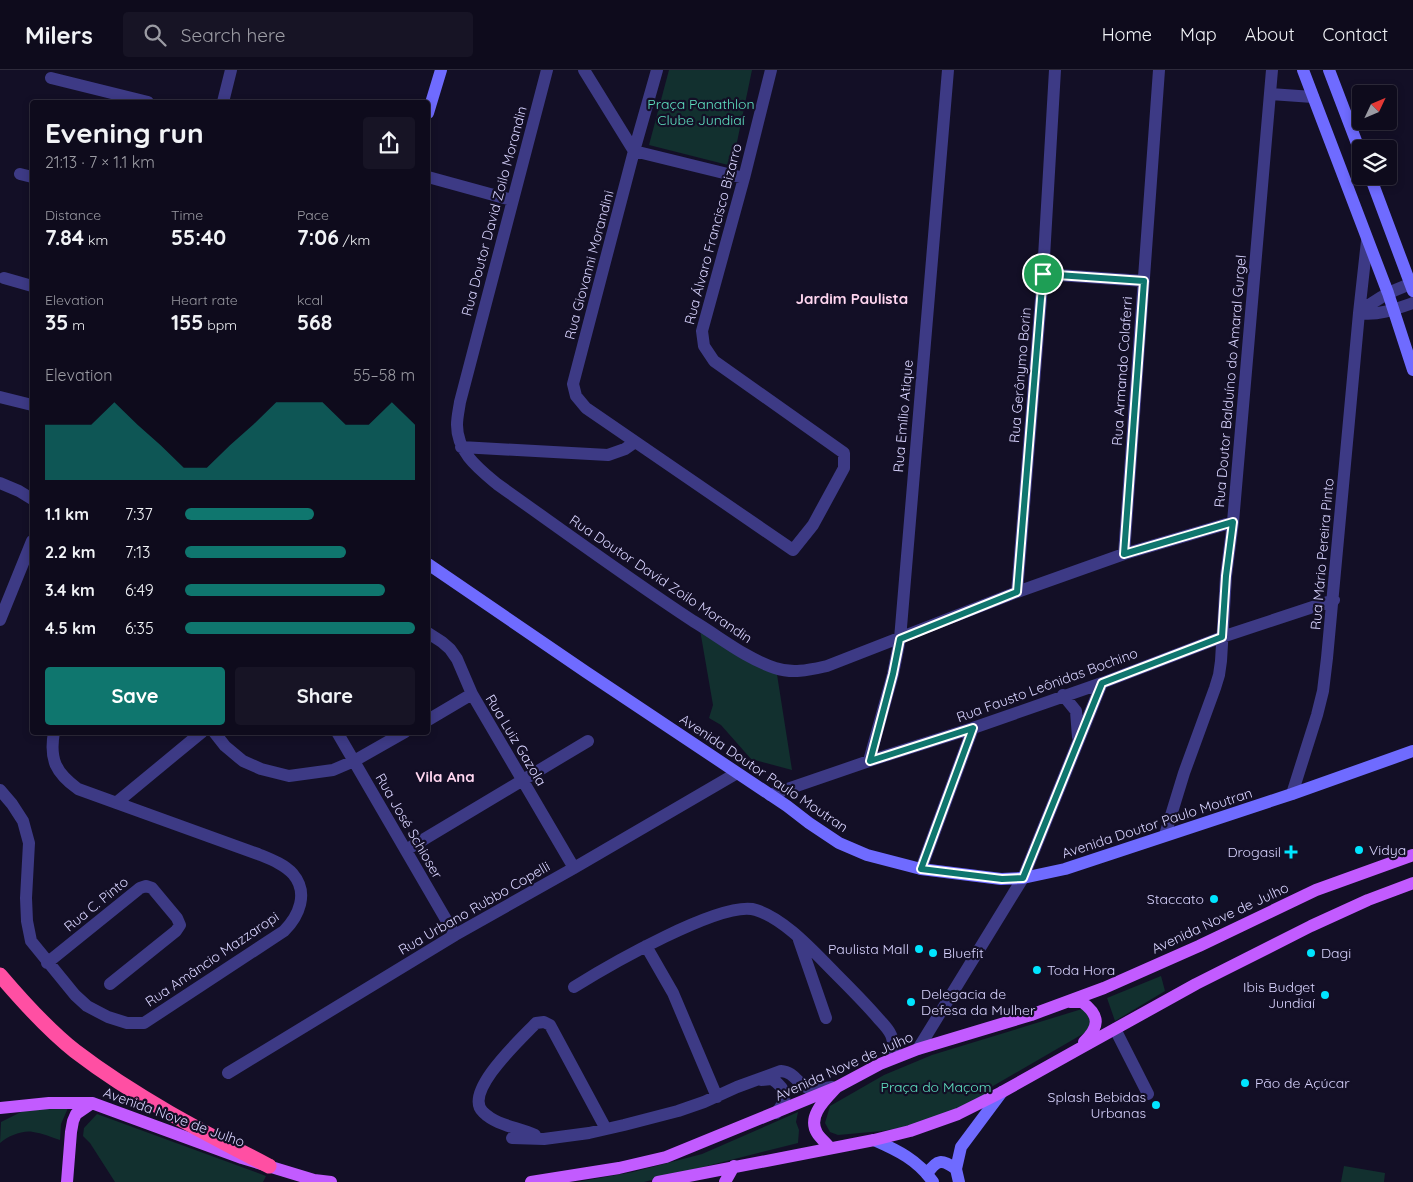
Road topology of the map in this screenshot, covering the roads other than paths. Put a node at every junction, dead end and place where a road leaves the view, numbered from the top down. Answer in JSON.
{"nodes":[{"id":1,"x":231,"y":70,"type":"edge"},
{"id":2,"x":439,"y":70,"type":"edge"},
{"id":3,"x":546,"y":70,"type":"edge"},
{"id":4,"x":584,"y":70,"type":"edge"},
{"id":5,"x":657,"y":70,"type":"edge"},
{"id":6,"x":771,"y":70,"type":"edge"},
{"id":7,"x":948,"y":70,"type":"edge"},
{"id":8,"x":1055,"y":70,"type":"edge"},
{"id":9,"x":1159,"y":70,"type":"edge"},
{"id":10,"x":1272,"y":70,"type":"edge"},
{"id":11,"x":1303,"y":70,"type":"edge"},
{"id":12,"x":1329,"y":70,"type":"edge"},
{"id":13,"x":51,"y":78,"type":"dead end"},
{"id":14,"x":1270,"y":94,"type":"junction"},
{"id":15,"x":1313,"y":97,"type":"junction"},
{"id":16,"x":140,"y":100,"type":"edge"},
{"id":17,"x":224,"y":100,"type":"edge"},
{"id":18,"x":430,"y":104,"type":"edge"},
{"id":19,"x":1356,"y":140,"type":"edge"},
{"id":20,"x":634,"y":151,"type":"junction"},
{"id":21,"x":20,"y":174,"type":"dead end"},
{"id":22,"x":30,"y":177,"type":"edge"},
{"id":23,"x":430,"y":178,"type":"edge"},
{"id":24,"x":744,"y":178,"type":"junction"},
{"id":25,"x":1373,"y":185,"type":"edge"},
{"id":26,"x":512,"y":200,"type":"junction"},
{"id":27,"x":1368,"y":241,"type":"junction"},
{"id":28,"x":1043,"y":274,"type":"junction"},
{"id":29,"x":4,"y":278,"type":"dead end"},
{"id":30,"x":1144,"y":281,"type":"junction"},
{"id":31,"x":30,"y":285,"type":"edge"},
{"id":32,"x":1412,"y":288,"type":"edge"},
{"id":33,"x":1388,"y":293,"type":"junction"},
{"id":34,"x":1413,"y":303,"type":"edge"},
{"id":35,"x":1393,"y":310,"type":"junction"},
{"id":36,"x":1359,"y":313,"type":"junction"},
{"id":37,"x":1413,"y":370,"type":"edge"},
{"id":38,"x":0,"y":397,"type":"edge"},
{"id":39,"x":30,"y":404,"type":"edge"},
{"id":40,"x":635,"y":442,"type":"junction"},
{"id":41,"x":461,"y":447,"type":"junction"},
{"id":42,"x":0,"y":483,"type":"edge"},
{"id":43,"x":30,"y":498,"type":"edge"},
{"id":44,"x":1233,"y":522,"type":"junction"},
{"id":45,"x":30,"y":546,"type":"edge"},
{"id":46,"x":1124,"y":554,"type":"junction"},
{"id":47,"x":430,"y":565,"type":"edge"},
{"id":48,"x":1017,"y":592,"type":"junction"},
{"id":49,"x":1334,"y":600,"type":"junction"},
{"id":50,"x":0,"y":620,"type":"edge"},
{"id":51,"x":430,"y":634,"type":"edge"},
{"id":52,"x":1222,"y":637,"type":"junction"},
{"id":53,"x":900,"y":639,"type":"junction"},
{"id":54,"x":1102,"y":683,"type":"junction"},
{"id":55,"x":472,"y":694,"type":"junction"},
{"id":56,"x":1063,"y":696,"type":"junction"},
{"id":57,"x":430,"y":719,"type":"edge"},
{"id":58,"x":973,"y":728,"type":"junction"},
{"id":59,"x":54,"y":735,"type":"edge"},
{"id":60,"x":198,"y":735,"type":"edge"},
{"id":61,"x":216,"y":735,"type":"edge"},
{"id":62,"x":339,"y":735,"type":"edge"},
{"id":63,"x":400,"y":735,"type":"edge"},
{"id":64,"x":588,"y":742,"type":"dead end"},
{"id":65,"x":1078,"y":745,"type":"junction"},
{"id":66,"x":1411,"y":753,"type":"edge"},
{"id":67,"x":354,"y":761,"type":"junction"},
{"id":68,"x":870,"y":761,"type":"junction"},
{"id":69,"x":737,"y":773,"type":"junction"},
{"id":70,"x":523,"y":780,"type":"junction"},
{"id":71,"x":0,"y":790,"type":"edge"},
{"id":72,"x":1292,"y":794,"type":"junction"},
{"id":73,"x":770,"y":795,"type":"junction"},
{"id":74,"x":116,"y":803,"type":"junction"},
{"id":75,"x":1165,"y":835,"type":"junction"},
{"id":76,"x":406,"y":850,"type":"junction"},
{"id":77,"x":1413,"y":855,"type":"edge"},
{"id":78,"x":574,"y":868,"type":"junction"},
{"id":79,"x":921,"y":869,"type":"junction"},
{"id":80,"x":1023,"y":878,"type":"junction"},
{"id":81,"x":1413,"y":883,"type":"edge"},
{"id":82,"x":455,"y":935,"type":"junction"},
{"id":83,"x":798,"y":936,"type":"junction"},
{"id":84,"x":646,"y":946,"type":"junction"},
{"id":85,"x":47,"y":963,"type":"junction"},
{"id":86,"x":0,"y":975,"type":"edge"},
{"id":87,"x":110,"y":984,"type":"dead end"},
{"id":88,"x":574,"y":987,"type":"dead end"},
{"id":89,"x":1069,"y":1002,"type":"junction"},
{"id":90,"x":826,"y":1018,"type":"dead end"},
{"id":91,"x":1115,"y":1029,"type":"junction"},
{"id":92,"x":918,"y":1049,"type":"junction"},
{"id":93,"x":1077,"y":1050,"type":"junction"},
{"id":94,"x":896,"y":1057,"type":"junction"},
{"id":95,"x":228,"y":1073,"type":"dead end"},
{"id":96,"x":756,"y":1080,"type":"junction"},
{"id":97,"x":837,"y":1086,"type":"junction"},
{"id":98,"x":1002,"y":1092,"type":"junction"},
{"id":99,"x":1148,"y":1094,"type":"dead end"},
{"id":100,"x":717,"y":1096,"type":"junction"},
{"id":101,"x":92,"y":1103,"type":"junction"},
{"id":102,"x":0,"y":1108,"type":"edge"},
{"id":103,"x":776,"y":1113,"type":"junction"},
{"id":104,"x":606,"y":1129,"type":"junction"},
{"id":105,"x":512,"y":1138,"type":"dead end"},
{"id":106,"x":544,"y":1140,"type":"junction"},
{"id":107,"x":874,"y":1140,"type":"junction"},
{"id":108,"x":830,"y":1148,"type":"junction"},
{"id":109,"x":269,"y":1166,"type":"junction"},
{"id":110,"x":734,"y":1166,"type":"junction"},
{"id":111,"x":956,"y":1169,"type":"junction"},
{"id":112,"x":930,"y":1178,"type":"edge"},
{"id":113,"x":308,"y":1181,"type":"edge"},
{"id":114,"x":666,"y":1181,"type":"edge"},
{"id":115,"x":68,"y":1182,"type":"edge"},
{"id":116,"x":331,"y":1182,"type":"edge"},
{"id":117,"x":532,"y":1182,"type":"edge"},
{"id":118,"x":725,"y":1182,"type":"edge"},
{"id":119,"x":959,"y":1182,"type":"edge"}],
"edges":[{"from":1,"to":17,"type":"street"},
{"from":2,"to":18,"type":"street"},
{"from":3,"to":26,"type":"street","name":"Rua Doutor David Zoilo Morandin"},
{"from":4,"to":20,"type":"street"},
{"from":5,"to":20,"type":"street","name":"Rua Giovanni Morandini"},
{"from":6,"to":24,"type":"street","name":"Rua Álvaro Francisco Bizarro"},
{"from":7,"to":53,"type":"street","name":"Rua Emílio Atique"},
{"from":8,"to":28,"type":"street","name":"Rua Gerônymo Borin"},
{"from":9,"to":30,"type":"street","name":"Rua Armando Colaferri"},
{"from":10,"to":14,"type":"street","name":"Rua Doutor Balduíno do Amaral Gurgel"},
{"from":11,"to":15,"type":"street"},
{"from":12,"to":19,"type":"street"},
{"from":13,"to":16,"type":"street"},
{"from":14,"to":15,"type":"street"},
{"from":14,"to":44,"type":"street","name":"Rua Doutor Balduíno do Amaral Gurgel"},
{"from":15,"to":27,"type":"street"},
{"from":20,"to":24,"type":"street"},
{"from":20,"to":40,"type":"street","name":"Rua Giovanni Morandini"},
{"from":21,"to":22,"type":"street"},
{"from":23,"to":26,"type":"street"},
{"from":24,"to":40,"type":"street","name":"Rua Álvaro Francisco Bizarro"},
{"from":25,"to":32,"type":"street"},
{"from":26,"to":41,"type":"street","name":"Rua Doutor David Zoilo Morandin"},
{"from":27,"to":33,"type":"street"},
{"from":27,"to":36,"type":"street","name":"Rua Mário Pereira Pinto"},
{"from":28,"to":30,"type":"street"},
{"from":28,"to":48,"type":"street","name":"Rua Gerônymo Borin"},
{"from":29,"to":31,"type":"street"},
{"from":30,"to":46,"type":"street","name":"Rua Armando Colaferri"},
{"from":32,"to":33,"type":"street"},
{"from":33,"to":35,"type":"street"},
{"from":33,"to":36,"type":"street"},
{"from":34,"to":35,"type":"street"},
{"from":35,"to":36,"type":"street"},
{"from":35,"to":37,"type":"street"},
{"from":36,"to":49,"type":"street","name":"Rua Mário Pereira Pinto"},
{"from":38,"to":39,"type":"street"},
{"from":40,"to":41,"type":"street"},
{"from":41,"to":53,"type":"street","name":"Rua Doutor David Zoilo Morandin"},
{"from":42,"to":43,"type":"street"},
{"from":44,"to":46,"type":"street","name":"Rua Doutor David Zoilo Morandin"},
{"from":44,"to":52,"type":"street","name":"Rua Doutor Balduíno do Amaral Gurgel"},
{"from":45,"to":50,"type":"street"},
{"from":46,"to":48,"type":"street","name":"Rua Doutor David Zoilo Morandin"},
{"from":47,"to":69,"type":"street","name":"Avenida Doutor Paulo Moutran"},
{"from":48,"to":53,"type":"street","name":"Rua Doutor David Zoilo Morandin"},
{"from":49,"to":52,"type":"street","name":"Rua Fausto Leônidas Bochino"},
{"from":49,"to":72,"type":"street","name":"Rua Mário Pereira Pinto"},
{"from":51,"to":55,"type":"street","name":"Rua Luiz Gazola"},
{"from":52,"to":54,"type":"street","name":"Rua Fausto Leônidas Bochino"},
{"from":52,"to":75,"type":"street","name":"Rua Doutor Balduíno do Amaral Gurgel"},
{"from":53,"to":68,"type":"street","name":"Rua Emílio Atique"},
{"from":54,"to":56,"type":"street","name":"Rua Fausto Leônidas Bochino"},
{"from":54,"to":65,"type":"street"},
{"from":55,"to":57,"type":"street"},
{"from":55,"to":70,"type":"street","name":"Rua Luiz Gazola"},
{"from":56,"to":58,"type":"street","name":"Rua Fausto Leônidas Bochino"},
{"from":56,"to":65,"type":"street"},
{"from":58,"to":68,"type":"street","name":"Rua Fausto Leônidas Bochino"},
{"from":58,"to":79,"type":"street"},
{"from":59,"to":74,"type":"street","name":"Rua Amâncio Mazzaropi"},
{"from":60,"to":74,"type":"street"},
{"from":61,"to":67,"type":"street"},
{"from":62,"to":67,"type":"street","name":"Rua José Schioser"},
{"from":63,"to":67,"type":"street"},
{"from":64,"to":70,"type":"street"},
{"from":65,"to":80,"type":"street"},
{"from":66,"to":72,"type":"street","name":"Avenida Doutor Paulo Moutran"},
{"from":67,"to":76,"type":"street","name":"Rua José Schioser"},
{"from":68,"to":73,"type":"street","name":"Rua Fausto Leônidas Bochino"},
{"from":69,"to":73,"type":"street","name":"Avenida Doutor Paulo Moutran"},
{"from":69,"to":78,"type":"street","name":"Rua Urbano Rubbo Copelli"},
{"from":70,"to":76,"type":"street"},
{"from":70,"to":78,"type":"street","name":"Rua Luiz Gazola"},
{"from":71,"to":85,"type":"street"},
{"from":72,"to":75,"type":"street","name":"Avenida Doutor Paulo Moutran"},
{"from":73,"to":79,"type":"street","name":"Avenida Doutor Paulo Moutran"},
{"from":74,"to":85,"type":"street","name":"Rua Amâncio Mazzaropi"},
{"from":75,"to":80,"type":"street","name":"Avenida Doutor Paulo Moutran"},
{"from":76,"to":82,"type":"street","name":"Rua José Schioser"},
{"from":77,"to":89,"type":"main road","name":"Avenida Nove de Julho"},
{"from":78,"to":82,"type":"street","name":"Rua Urbano Rubbo Copelli"},
{"from":79,"to":80,"type":"street","name":"Avenida Doutor Paulo Moutran"},
{"from":80,"to":92,"type":"street"},
{"from":81,"to":91,"type":"main road"},
{"from":82,"to":95,"type":"street","name":"Rua Urbano Rubbo Copelli"},
{"from":83,"to":84,"type":"street"},
{"from":83,"to":90,"type":"street"},
{"from":83,"to":94,"type":"street"},
{"from":84,"to":88,"type":"street"},
{"from":84,"to":100,"type":"street"},
{"from":85,"to":87,"type":"street","name":"Rua C. Pinto"},
{"from":86,"to":109,"type":"highway"},
{"from":89,"to":92,"type":"main road","name":"Avenida Nove de Julho"},
{"from":89,"to":93,"type":"main road"},
{"from":91,"to":93,"type":"main road"},
{"from":91,"to":99,"type":"street"},
{"from":92,"to":94,"type":"main road","name":"Avenida Nove de Julho"},
{"from":93,"to":98,"type":"main road"},
{"from":94,"to":97,"type":"main road","name":"Avenida Nove de Julho"},
{"from":96,"to":97,"type":"street"},
{"from":96,"to":100,"type":"street"},
{"from":96,"to":103,"type":"street"},
{"from":97,"to":103,"type":"main road","name":"Avenida Nove de Julho"},
{"from":97,"to":108,"type":"main road"},
{"from":98,"to":107,"type":"main road"},
{"from":98,"to":111,"type":"street"},
{"from":100,"to":104,"type":"street"},
{"from":101,"to":102,"type":"main road"},
{"from":101,"to":109,"type":"main road","name":"Avenida Nove de Julho"},
{"from":101,"to":115,"type":"main road","name":"Avenida Nove de Julho"},
{"from":103,"to":117,"type":"main road","name":"Avenida Nove de Julho"},
{"from":104,"to":106,"type":"street"},
{"from":104,"to":106,"type":"street"},
{"from":105,"to":106,"type":"street"},
{"from":107,"to":108,"type":"main road"},
{"from":107,"to":112,"type":"street"},
{"from":108,"to":110,"type":"main road"},
{"from":109,"to":113,"type":"main road","name":"Avenida Nove de Julho"},
{"from":110,"to":114,"type":"main road"},
{"from":110,"to":118,"type":"main road"},
{"from":111,"to":112,"type":"street"},
{"from":111,"to":119,"type":"street"},
{"from":113,"to":116,"type":"main road","name":"Avenida Nove de Julho"}]}
